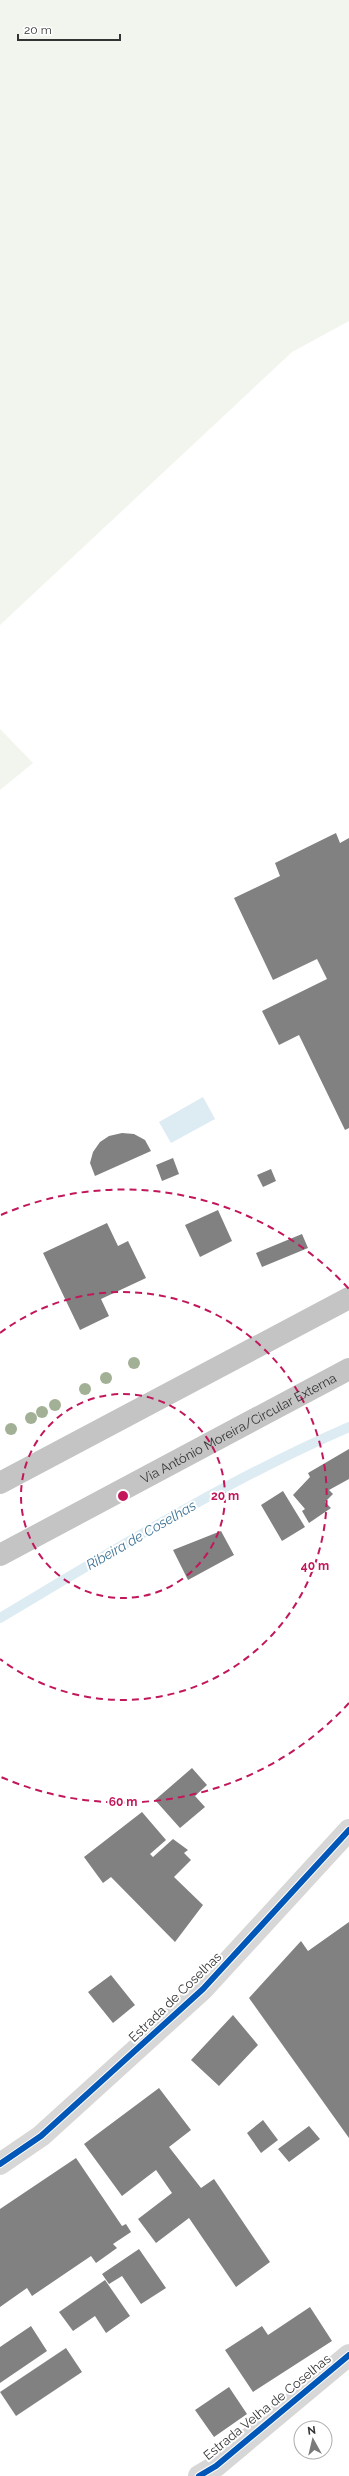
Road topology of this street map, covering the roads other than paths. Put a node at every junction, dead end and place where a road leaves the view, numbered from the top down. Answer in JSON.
{"nodes":[{"id":1,"x":349,"y":1298,"type":"edge"},
{"id":2,"x":349,"y":1370,"type":"edge"},
{"id":3,"x":0,"y":1483,"type":"edge"},
{"id":4,"x":0,"y":1555,"type":"edge"},
{"id":5,"x":349,"y":1830,"type":"edge"},
{"id":6,"x":0,"y":2164,"type":"edge"},
{"id":7,"x":349,"y":2355,"type":"edge"},
{"id":8,"x":199,"y":2476,"type":"edge"}],
"edges":[{"from":1,"to":3,"type":"highway"},
{"from":2,"to":4,"type":"highway","name":"Via António Moreira/Circular Externa"},
{"from":5,"to":6,"type":"street","name":"Estrada de Coselhas"},
{"from":7,"to":8,"type":"street","name":"Estrada Velha de Coselhas"}]}
